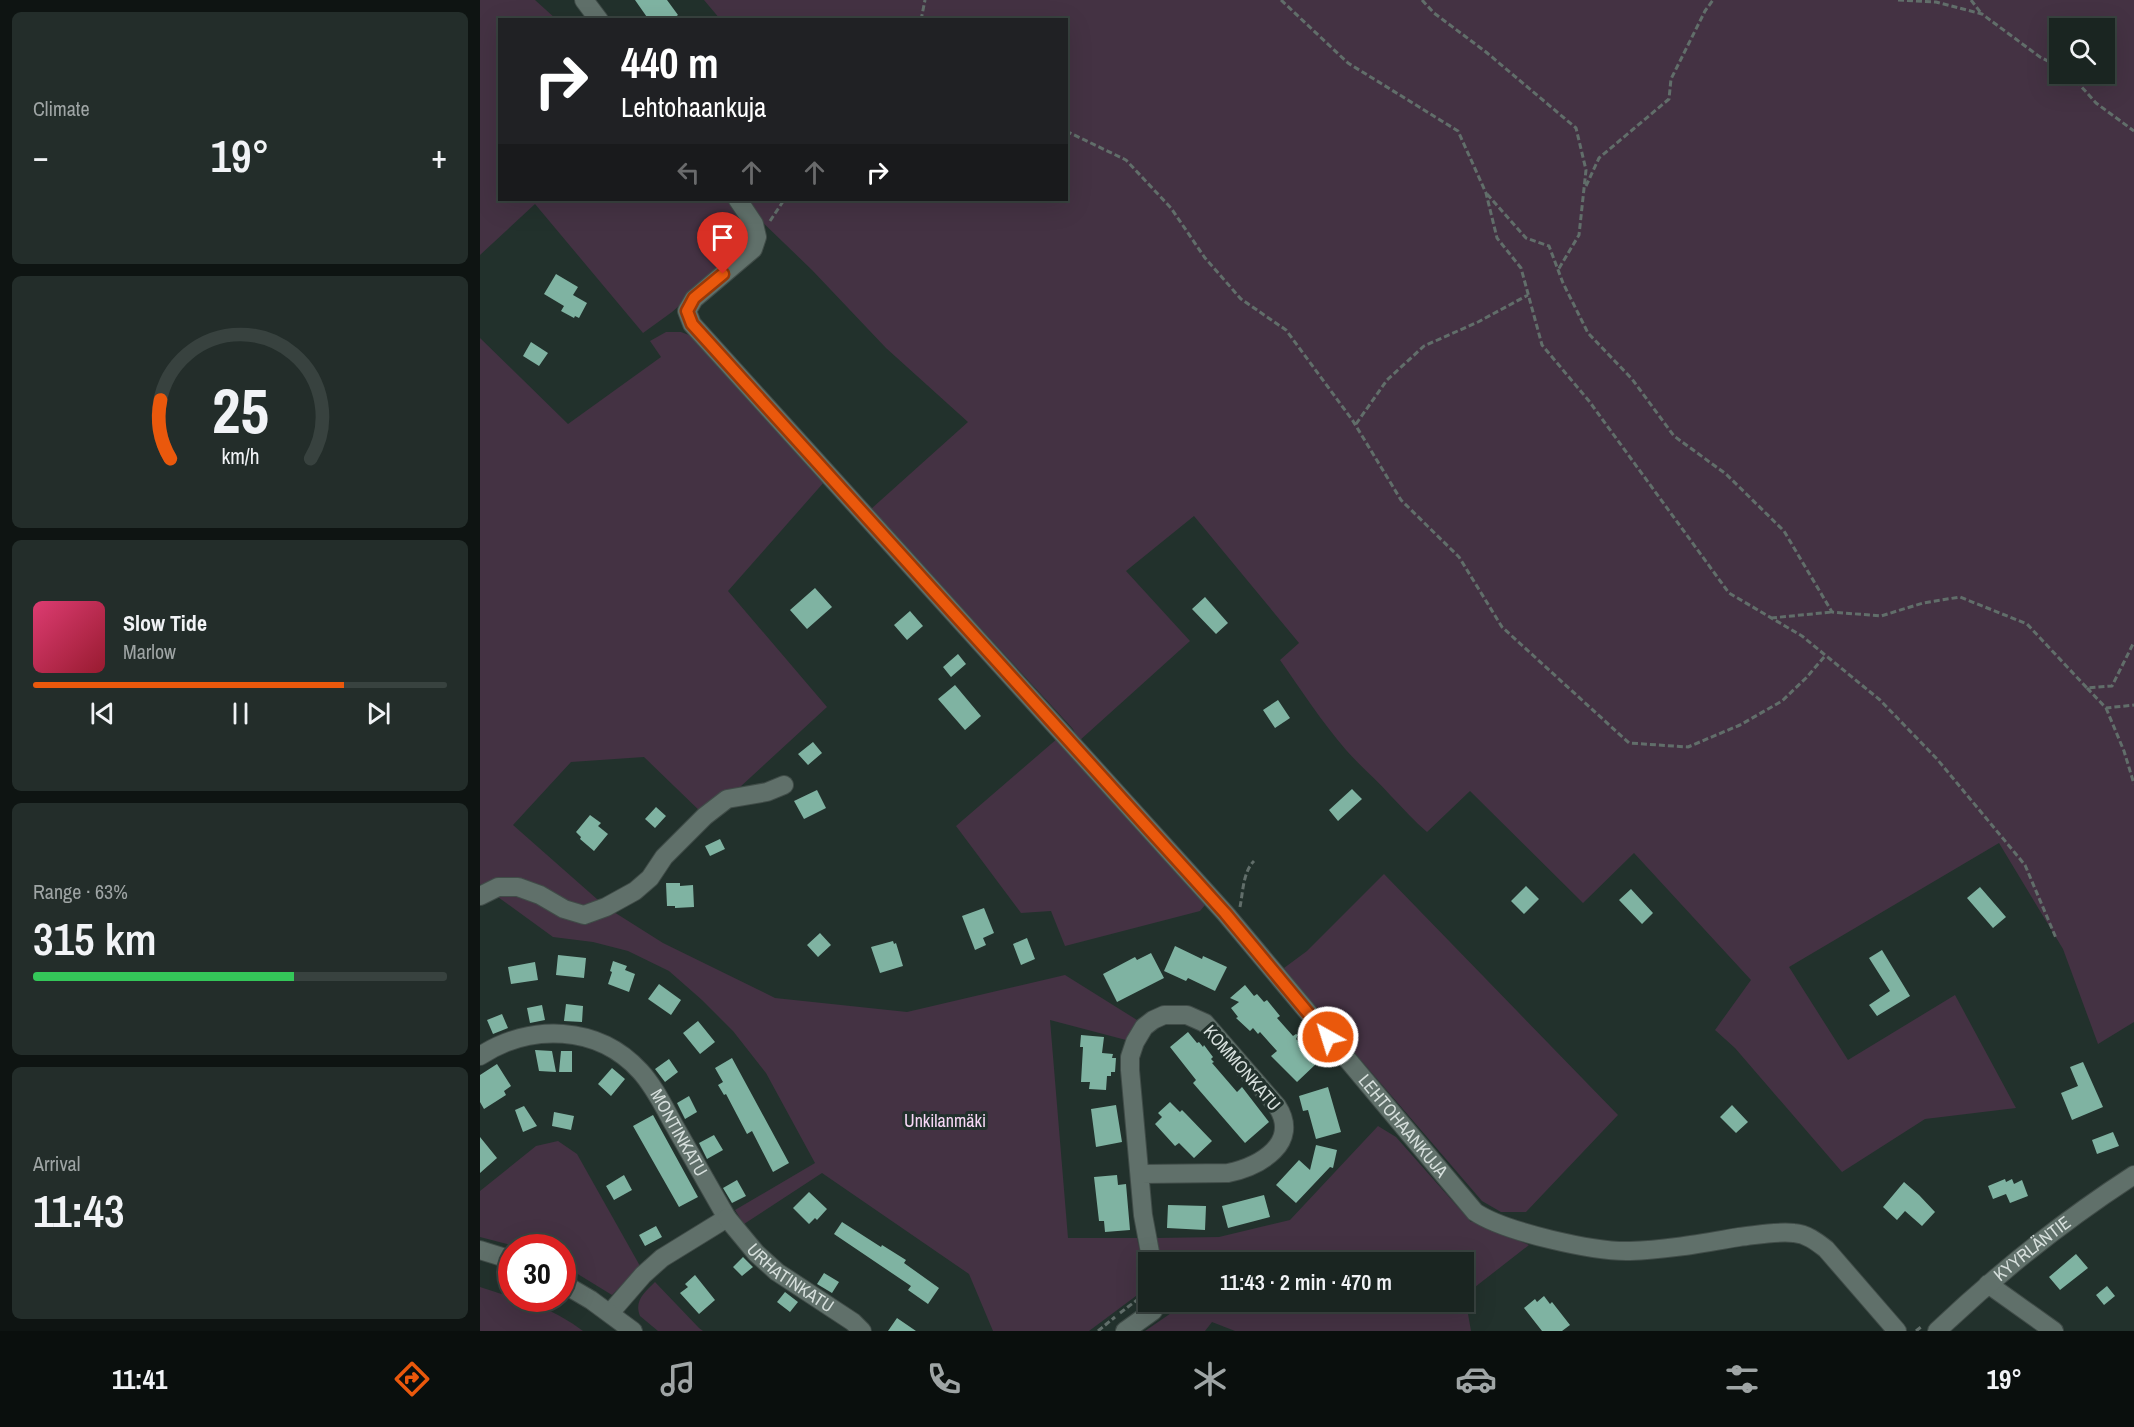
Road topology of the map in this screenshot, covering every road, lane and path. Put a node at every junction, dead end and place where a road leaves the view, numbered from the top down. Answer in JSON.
{"nodes":[{"id":1,"x":584,"y":0,"type":"edge"},
{"id":2,"x":925,"y":0,"type":"edge"},
{"id":3,"x":1281,"y":0,"type":"edge"},
{"id":4,"x":1422,"y":0,"type":"edge"},
{"id":5,"x":1713,"y":0,"type":"edge"},
{"id":6,"x":1898,"y":0,"type":"edge"},
{"id":7,"x":1971,"y":0,"type":"edge"},
{"id":8,"x":1982,"y":14,"type":"junction"},
{"id":9,"x":598,"y":18,"type":"edge"},
{"id":10,"x":921,"y":18,"type":"edge"},
{"id":11,"x":2049,"y":62,"type":"edge"},
{"id":12,"x":2079,"y":84,"type":"edge"},
{"id":13,"x":2134,"y":130,"type":"edge"},
{"id":14,"x":1068,"y":132,"type":"edge"},
{"id":15,"x":1584,"y":189,"type":"junction"},
{"id":16,"x":1486,"y":193,"type":"junction"},
{"id":17,"x":739,"y":201,"type":"edge"},
{"id":18,"x":1558,"y":270,"type":"junction"},
{"id":19,"x":1528,"y":295,"type":"junction"},
{"id":20,"x":1356,"y":425,"type":"junction"},
{"id":21,"x":1832,"y":612,"type":"junction"},
{"id":22,"x":1771,"y":618,"type":"junction"},
{"id":23,"x":2134,"y":642,"type":"edge"},
{"id":24,"x":1825,"y":656,"type":"junction"},
{"id":25,"x":2087,"y":688,"type":"junction"},
{"id":26,"x":2134,"y":705,"type":"edge"},
{"id":27,"x":2106,"y":708,"type":"junction"},
{"id":28,"x":2134,"y":784,"type":"edge"},
{"id":29,"x":784,"y":785,"type":"dead end"},
{"id":30,"x":1254,"y":861,"type":"dead end"},
{"id":31,"x":480,"y":896,"type":"edge"},
{"id":32,"x":1233,"y":924,"type":"junction"},
{"id":33,"x":2056,"y":938,"type":"dead end"},
{"id":34,"x":480,"y":1056,"type":"edge"},
{"id":35,"x":1141,"y":1174,"type":"junction"},
{"id":36,"x":2134,"y":1175,"type":"edge"},
{"id":37,"x":727,"y":1218,"type":"junction"},
{"id":38,"x":480,"y":1250,"type":"edge"},
{"id":39,"x":1150,"y":1252,"type":"edge"},
{"id":40,"x":498,"y":1256,"type":"edge"},
{"id":41,"x":1988,"y":1284,"type":"junction"},
{"id":42,"x":576,"y":1292,"type":"edge"},
{"id":43,"x":1152,"y":1312,"type":"edge"},
{"id":44,"x":610,"y":1313,"type":"junction"},
{"id":45,"x":1929,"y":1329,"type":"edge"},
{"id":46,"x":633,"y":1331,"type":"edge"},
{"id":47,"x":862,"y":1331,"type":"edge"},
{"id":48,"x":1125,"y":1331,"type":"edge"},
{"id":49,"x":1897,"y":1331,"type":"edge"},
{"id":50,"x":1916,"y":1331,"type":"edge"},
{"id":51,"x":2054,"y":1331,"type":"edge"}],
"edges":[{"from":1,"to":9,"type":"street"},
{"from":2,"to":10,"type":"path"},
{"from":3,"to":16,"type":"path"},
{"from":4,"to":15,"type":"path"},
{"from":5,"to":15,"type":"path"},
{"from":6,"to":8,"type":"path"},
{"from":7,"to":8,"type":"path"},
{"from":8,"to":11,"type":"path"},
{"from":12,"to":13,"type":"path"},
{"from":14,"to":20,"type":"path"},
{"from":15,"to":18,"type":"path"},
{"from":16,"to":18,"type":"path"},
{"from":16,"to":19,"type":"path"},
{"from":17,"to":32,"type":"street","name":"LEHTOHAANKUJA"},
{"from":18,"to":21,"type":"path"},
{"from":19,"to":20,"type":"path"},
{"from":19,"to":22,"type":"path"},
{"from":20,"to":24,"type":"path"},
{"from":21,"to":22,"type":"path"},
{"from":21,"to":25,"type":"path"},
{"from":22,"to":24,"type":"path"},
{"from":23,"to":25,"type":"path"},
{"from":24,"to":33,"type":"path"},
{"from":25,"to":27,"type":"path"},
{"from":26,"to":27,"type":"path"},
{"from":27,"to":28,"type":"path"},
{"from":29,"to":31,"type":"street"},
{"from":30,"to":32,"type":"path"},
{"from":32,"to":49,"type":"street","name":"LEHTOHAANKUJA"},
{"from":34,"to":37,"type":"street","name":"MONTINKATU"},
{"from":35,"to":35,"type":"street","name":"KOMMONKATU"},
{"from":35,"to":39,"type":"street","name":"KOMMONKATU"},
{"from":36,"to":41,"type":"street","name":"KYYRLÄNTIE"},
{"from":37,"to":44,"type":"street"},
{"from":37,"to":47,"type":"street","name":"URHATINKATU"},
{"from":38,"to":40,"type":"street"},
{"from":41,"to":45,"type":"street","name":"KYYRLÄNTIE"},
{"from":41,"to":51,"type":"street"},
{"from":42,"to":44,"type":"street"},
{"from":43,"to":48,"type":"street"},
{"from":44,"to":46,"type":"street"},
{"from":45,"to":50,"type":"path"}]}
